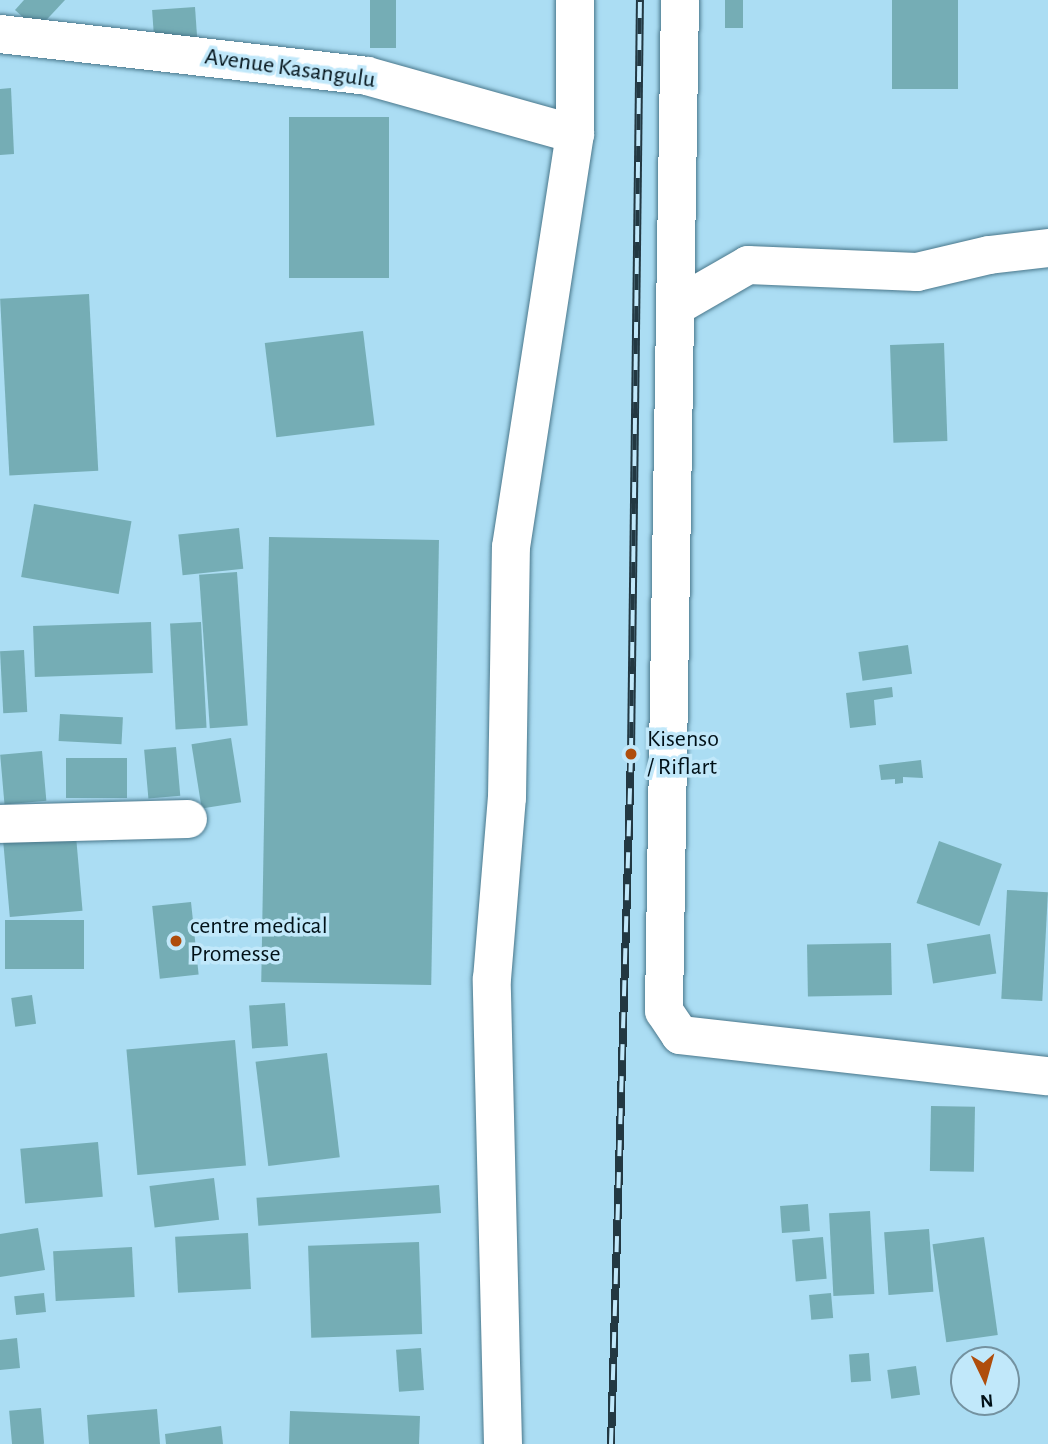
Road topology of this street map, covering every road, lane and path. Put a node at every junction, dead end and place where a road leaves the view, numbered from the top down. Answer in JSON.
{"nodes":[{"id":1,"x":575,"y":0,"type":"edge"},
{"id":2,"x":680,"y":0,"type":"edge"},
{"id":3,"x":0,"y":34,"type":"edge"},
{"id":4,"x":575,"y":134,"type":"junction"},
{"id":5,"x":1048,"y":248,"type":"edge"},
{"id":6,"x":675,"y":307,"type":"junction"},
{"id":7,"x":188,"y":819,"type":"dead end"},
{"id":8,"x":0,"y":824,"type":"edge"},
{"id":9,"x":1048,"y":1076,"type":"edge"},
{"id":10,"x":503,"y":1444,"type":"edge"}],
"edges":[{"from":1,"to":4,"type":"street"},
{"from":2,"to":6,"type":"street"},
{"from":3,"to":4,"type":"street","name":"Avenue Kasangulu"},
{"from":4,"to":10,"type":"street"},
{"from":5,"to":6,"type":"street"},
{"from":6,"to":9,"type":"street"},
{"from":7,"to":8,"type":"street"}]}
